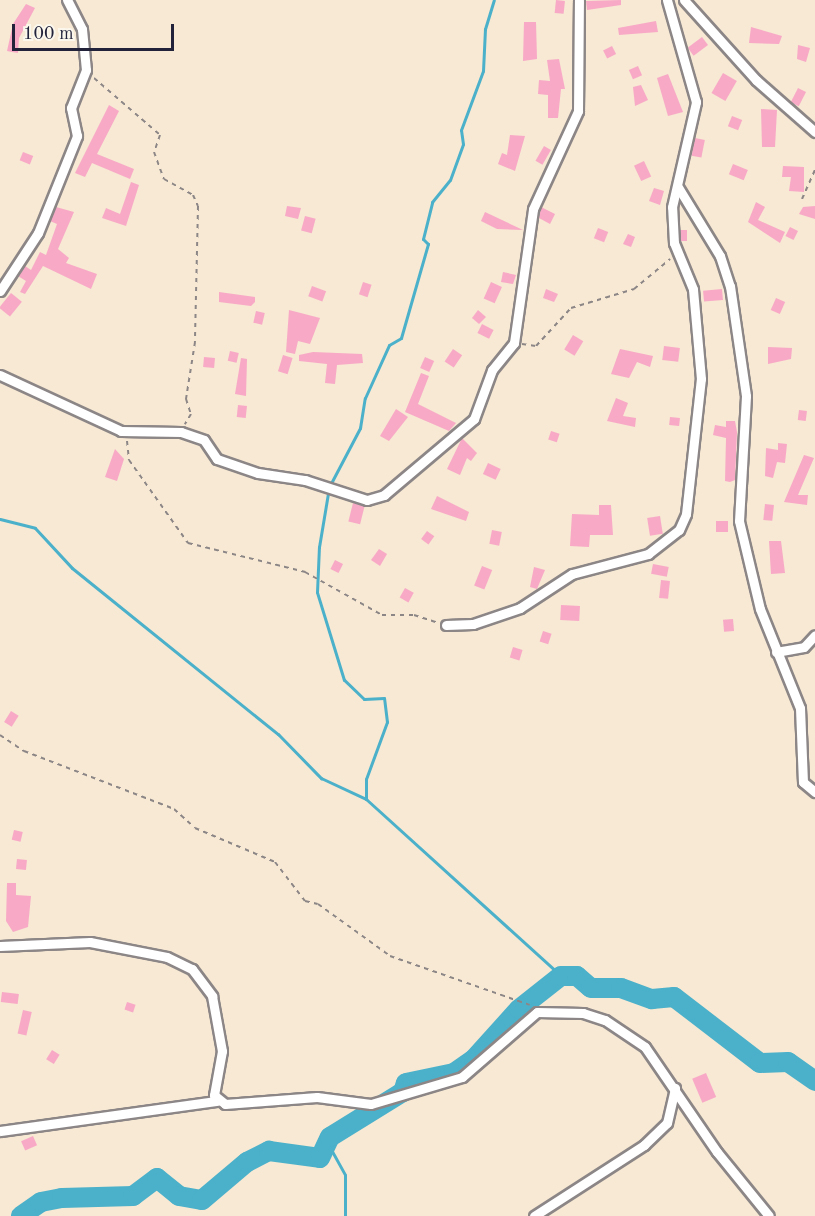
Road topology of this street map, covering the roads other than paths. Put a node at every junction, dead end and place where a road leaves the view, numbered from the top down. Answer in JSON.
{"nodes":[{"id":1,"x":67,"y":0,"type":"edge"},
{"id":2,"x":579,"y":0,"type":"edge"},
{"id":3,"x":667,"y":0,"type":"edge"},
{"id":4,"x":684,"y":0,"type":"edge"},
{"id":5,"x":815,"y":132,"type":"edge"},
{"id":6,"x":678,"y":187,"type":"junction"},
{"id":7,"x":0,"y":291,"type":"edge"},
{"id":8,"x":0,"y":375,"type":"edge"},
{"id":9,"x":446,"y":625,"type":"road end"},
{"id":10,"x":815,"y":635,"type":"edge"},
{"id":11,"x":776,"y":652,"type":"junction"},
{"id":12,"x":815,"y":792,"type":"edge"},
{"id":13,"x":0,"y":946,"type":"edge"},
{"id":14,"x":675,"y":1088,"type":"junction"},
{"id":15,"x":217,"y":1101,"type":"junction"},
{"id":16,"x":0,"y":1131,"type":"edge"},
{"id":17,"x":534,"y":1216,"type":"edge"},
{"id":18,"x":769,"y":1216,"type":"edge"}],
"edges":[{"from":1,"to":7,"type":"street"},
{"from":2,"to":8,"type":"street"},
{"from":3,"to":6,"type":"street"},
{"from":4,"to":5,"type":"street"},
{"from":6,"to":9,"type":"street"},
{"from":6,"to":11,"type":"street"},
{"from":10,"to":11,"type":"street"},
{"from":11,"to":12,"type":"street"},
{"from":13,"to":15,"type":"street"},
{"from":14,"to":15,"type":"street"},
{"from":14,"to":17,"type":"street"},
{"from":14,"to":18,"type":"street"},
{"from":15,"to":16,"type":"street"}]}
